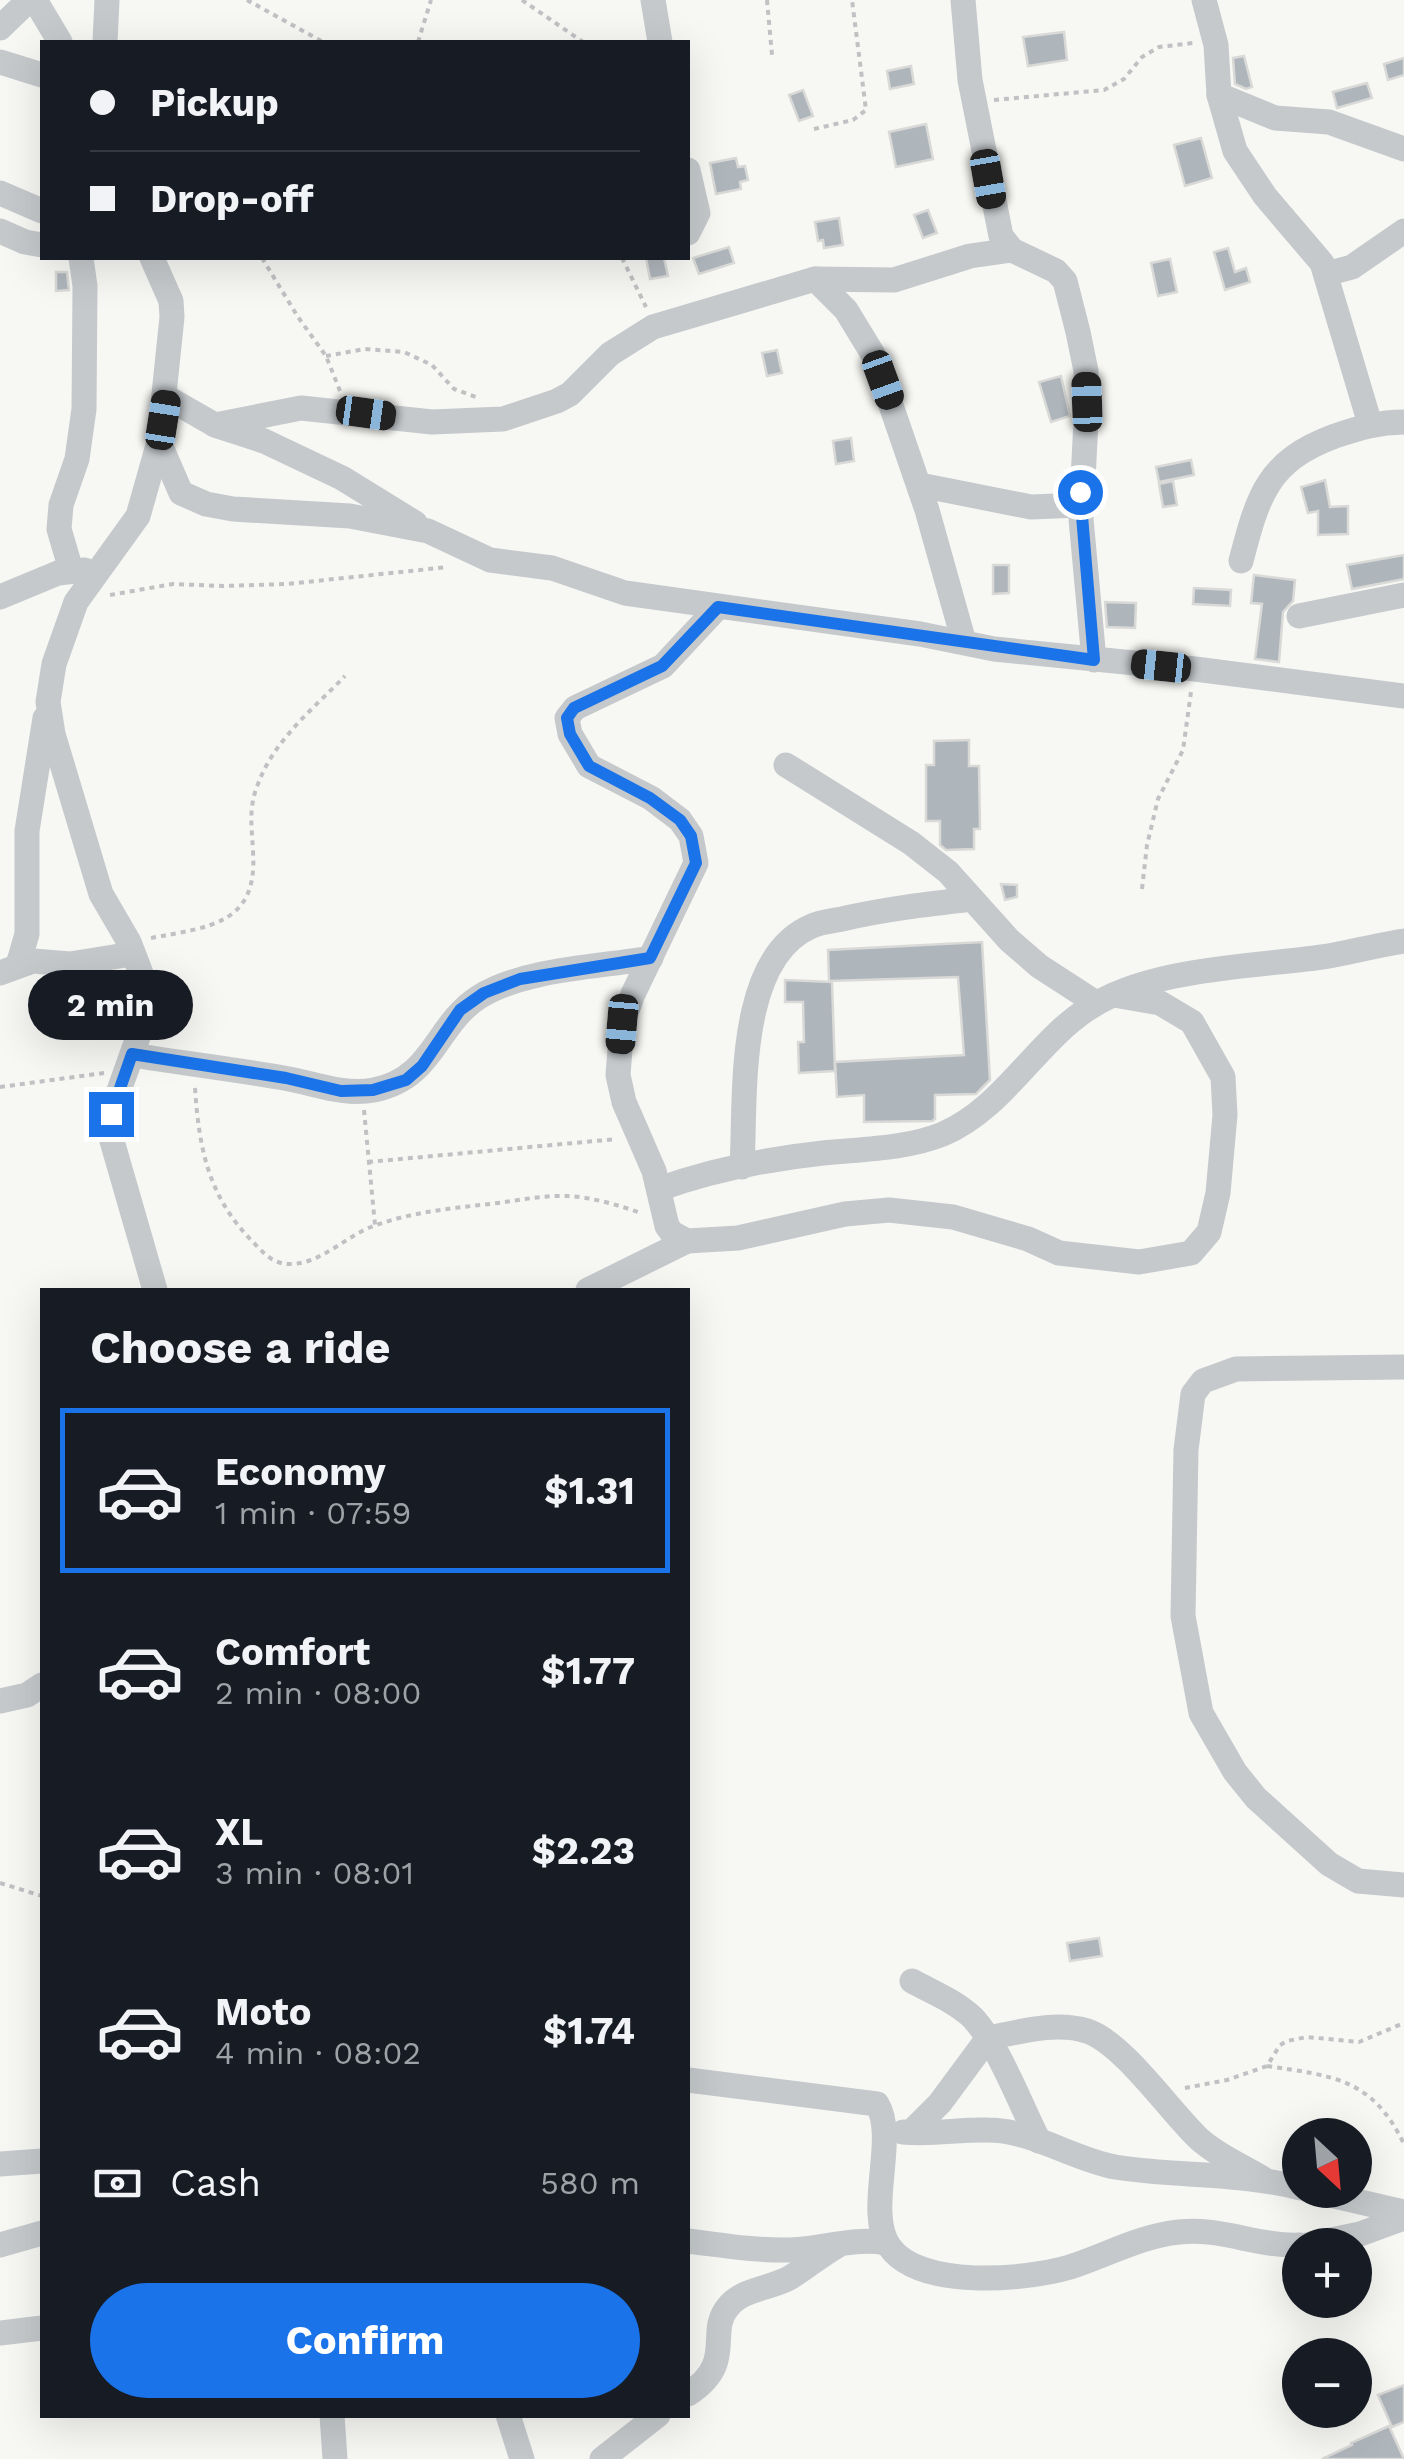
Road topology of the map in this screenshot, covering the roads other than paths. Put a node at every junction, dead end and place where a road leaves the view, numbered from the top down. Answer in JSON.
{"nodes":[{"id":1,"x":32,"y":0,"type":"edge"},
{"id":2,"x":108,"y":0,"type":"edge"},
{"id":3,"x":654,"y":0,"type":"edge"},
{"id":4,"x":963,"y":0,"type":"edge"},
{"id":5,"x":1204,"y":0,"type":"edge"},
{"id":6,"x":0,"y":28,"type":"edge"},
{"id":7,"x":59,"y":40,"type":"edge"},
{"id":8,"x":105,"y":40,"type":"edge"},
{"id":9,"x":660,"y":40,"type":"edge"},
{"id":10,"x":0,"y":62,"type":"edge"},
{"id":11,"x":40,"y":74,"type":"edge"},
{"id":12,"x":1218,"y":96,"type":"junction"},
{"id":13,"x":1404,"y":149,"type":"edge"},
{"id":14,"x":690,"y":179,"type":"edge"},
{"id":15,"x":0,"y":193,"type":"edge"},
{"id":16,"x":40,"y":210,"type":"edge"},
{"id":17,"x":690,"y":229,"type":"edge"},
{"id":18,"x":0,"y":231,"type":"edge"},
{"id":19,"x":1404,"y":231,"type":"edge"},
{"id":20,"x":40,"y":245,"type":"edge"},
{"id":21,"x":1012,"y":250,"type":"junction"},
{"id":22,"x":81,"y":260,"type":"edge"},
{"id":23,"x":153,"y":260,"type":"edge"},
{"id":24,"x":1326,"y":274,"type":"junction"},
{"id":25,"x":815,"y":279,"type":"junction"},
{"id":26,"x":166,"y":397,"type":"junction"},
{"id":27,"x":1404,"y":422,"type":"edge"},
{"id":28,"x":1370,"y":424,"type":"junction"},
{"id":29,"x":215,"y":425,"type":"junction"},
{"id":30,"x":160,"y":442,"type":"junction"},
{"id":31,"x":925,"y":486,"type":"dead end"},
{"id":32,"x":181,"y":493,"type":"junction"},
{"id":33,"x":1080,"y":505,"type":"junction"},
{"id":34,"x":138,"y":516,"type":"junction"},
{"id":35,"x":428,"y":530,"type":"junction"},
{"id":36,"x":1240,"y":561,"type":"dead end"},
{"id":37,"x":71,"y":570,"type":"junction"},
{"id":38,"x":100,"y":570,"type":"junction"},
{"id":39,"x":1404,"y":596,"type":"edge"},
{"id":40,"x":0,"y":597,"type":"edge"},
{"id":41,"x":718,"y":607,"type":"junction"},
{"id":42,"x":1299,"y":616,"type":"dead end"},
{"id":43,"x":964,"y":642,"type":"junction"},
{"id":44,"x":1094,"y":660,"type":"junction"},
{"id":45,"x":1404,"y":696,"type":"edge"},
{"id":46,"x":48,"y":702,"type":"junction"},
{"id":47,"x":786,"y":765,"type":"dead end"},
{"id":48,"x":972,"y":899,"type":"junction"},
{"id":49,"x":1404,"y":941,"type":"edge"},
{"id":50,"x":130,"y":948,"type":"junction"},
{"id":51,"x":650,"y":958,"type":"junction"},
{"id":52,"x":9,"y":969,"type":"edge"},
{"id":53,"x":1105,"y":999,"type":"junction"},
{"id":54,"x":129,"y":1062,"type":"junction"},
{"id":55,"x":742,"y":1167,"type":"junction"},
{"id":56,"x":660,"y":1189,"type":"junction"},
{"id":57,"x":688,"y":1242,"type":"junction"},
{"id":58,"x":155,"y":1288,"type":"edge"},
{"id":59,"x":592,"y":1288,"type":"edge"},
{"id":60,"x":1404,"y":1368,"type":"edge"},
{"id":61,"x":40,"y":1686,"type":"edge"},
{"id":62,"x":0,"y":1701,"type":"edge"},
{"id":63,"x":1404,"y":1885,"type":"edge"},
{"id":64,"x":912,"y":1981,"type":"dead end"},
{"id":65,"x":988,"y":2038,"type":"junction"},
{"id":66,"x":699,"y":2080,"type":"edge"},
{"id":67,"x":882,"y":2129,"type":"junction"},
{"id":68,"x":911,"y":2132,"type":"junction"},
{"id":69,"x":1039,"y":2141,"type":"junction"},
{"id":70,"x":1262,"y":2178,"type":"junction"},
{"id":71,"x":1282,"y":2183,"type":"edge"},
{"id":72,"x":1372,"y":2207,"type":"edge"},
{"id":73,"x":1404,"y":2215,"type":"edge"},
{"id":74,"x":1372,"y":2229,"type":"edge"},
{"id":75,"x":40,"y":2234,"type":"edge"},
{"id":76,"x":690,"y":2242,"type":"edge"},
{"id":77,"x":886,"y":2243,"type":"junction"},
{"id":78,"x":1282,"y":2244,"type":"edge"},
{"id":79,"x":0,"y":2245,"type":"edge"},
{"id":80,"x":836,"y":2246,"type":"junction"},
{"id":81,"x":40,"y":2328,"type":"edge"},
{"id":82,"x":0,"y":2333,"type":"edge"},
{"id":83,"x":690,"y":2392,"type":"edge"},
{"id":84,"x":332,"y":2418,"type":"edge"},
{"id":85,"x":509,"y":2418,"type":"edge"},
{"id":86,"x":654,"y":2418,"type":"edge"},
{"id":87,"x":335,"y":2459,"type":"edge"},
{"id":88,"x":522,"y":2459,"type":"edge"},
{"id":89,"x":602,"y":2459,"type":"edge"}],
"edges":[{"from":1,"to":6,"type":"street"},
{"from":1,"to":7,"type":"street"},
{"from":2,"to":8,"type":"street"},
{"from":3,"to":9,"type":"street"},
{"from":4,"to":21,"type":"street"},
{"from":5,"to":12,"type":"street"},
{"from":10,"to":11,"type":"street"},
{"from":12,"to":13,"type":"street"},
{"from":12,"to":24,"type":"street"},
{"from":14,"to":17,"type":"street"},
{"from":15,"to":16,"type":"street"},
{"from":18,"to":20,"type":"street"},
{"from":19,"to":24,"type":"street"},
{"from":21,"to":25,"type":"street"},
{"from":21,"to":33,"type":"street"},
{"from":22,"to":37,"type":"street"},
{"from":23,"to":26,"type":"street"},
{"from":24,"to":28,"type":"street"},
{"from":25,"to":29,"type":"street"},
{"from":25,"to":43,"type":"street"},
{"from":26,"to":29,"type":"street"},
{"from":26,"to":30,"type":"street"},
{"from":27,"to":28,"type":"street"},
{"from":28,"to":36,"type":"street"},
{"from":29,"to":35,"type":"street"},
{"from":30,"to":32,"type":"street"},
{"from":30,"to":34,"type":"street"},
{"from":31,"to":33,"type":"street"},
{"from":32,"to":34,"type":"street"},
{"from":32,"to":35,"type":"street"},
{"from":33,"to":44,"type":"street"},
{"from":34,"to":38,"type":"street"},
{"from":35,"to":41,"type":"street"},
{"from":37,"to":38,"type":"street"},
{"from":37,"to":40,"type":"street"},
{"from":38,"to":46,"type":"street"},
{"from":39,"to":42,"type":"street"},
{"from":41,"to":43,"type":"street"},
{"from":41,"to":51,"type":"street"},
{"from":43,"to":44,"type":"street"},
{"from":44,"to":45,"type":"street"},
{"from":46,"to":50,"type":"street"},
{"from":46,"to":52,"type":"street"},
{"from":47,"to":48,"type":"street"},
{"from":48,"to":53,"type":"street"},
{"from":48,"to":55,"type":"street"},
{"from":49,"to":53,"type":"street"},
{"from":50,"to":52,"type":"street"},
{"from":50,"to":54,"type":"street"},
{"from":51,"to":54,"type":"street"},
{"from":51,"to":56,"type":"street"},
{"from":53,"to":55,"type":"street"},
{"from":53,"to":57,"type":"street"},
{"from":54,"to":58,"type":"street"},
{"from":55,"to":56,"type":"street"},
{"from":56,"to":57,"type":"street"},
{"from":57,"to":59,"type":"street"},
{"from":60,"to":63,"type":"street"},
{"from":61,"to":62,"type":"street"},
{"from":64,"to":65,"type":"street"},
{"from":65,"to":68,"type":"street"},
{"from":65,"to":69,"type":"street"},
{"from":65,"to":70,"type":"street"},
{"from":66,"to":67,"type":"street"},
{"from":67,"to":68,"type":"street"},
{"from":67,"to":77,"type":"street"},
{"from":68,"to":69,"type":"street"},
{"from":69,"to":70,"type":"street"},
{"from":70,"to":71,"type":"street"},
{"from":72,"to":73,"type":"street"},
{"from":73,"to":74,"type":"street"},
{"from":75,"to":79,"type":"street"},
{"from":76,"to":80,"type":"street"},
{"from":77,"to":78,"type":"street"},
{"from":77,"to":80,"type":"street"},
{"from":80,"to":83,"type":"street"},
{"from":81,"to":82,"type":"street"},
{"from":84,"to":87,"type":"street"},
{"from":85,"to":88,"type":"street"},
{"from":86,"to":89,"type":"street"}]}
